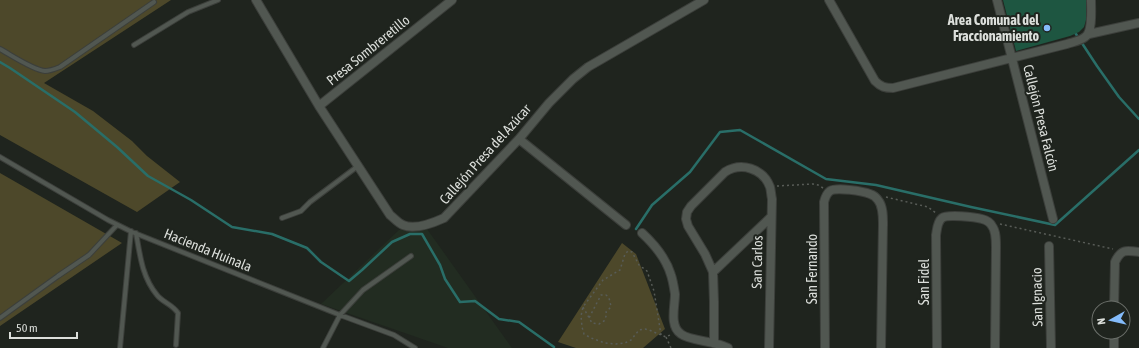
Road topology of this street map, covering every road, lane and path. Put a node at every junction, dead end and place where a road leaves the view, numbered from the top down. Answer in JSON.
{"nodes":[{"id":1,"x":218,"y":0,"type":"edge"},
{"id":2,"x":256,"y":0,"type":"edge"},
{"id":3,"x":452,"y":0,"type":"edge"},
{"id":4,"x":704,"y":0,"type":"edge"},
{"id":5,"x":829,"y":0,"type":"edge"},
{"id":6,"x":997,"y":0,"type":"edge"},
{"id":7,"x":1091,"y":0,"type":"edge"},
{"id":8,"x":154,"y":2,"type":"dead end"},
{"id":9,"x":1139,"y":23,"type":"edge"},
{"id":10,"x":1089,"y":34,"type":"junction"},
{"id":11,"x":134,"y":45,"type":"dead end"},
{"id":12,"x":0,"y":49,"type":"edge"},
{"id":13,"x":1012,"y":57,"type":"junction"},
{"id":14,"x":319,"y":106,"type":"junction"},
{"id":15,"x":519,"y":139,"type":"junction"},
{"id":16,"x":0,"y":157,"type":"edge"},
{"id":17,"x":358,"y":166,"type":"junction"},
{"id":18,"x":769,"y":186,"type":"junction"},
{"id":19,"x":829,"y":192,"type":"junction"},
{"id":20,"x":872,"y":194,"type":"junction"},
{"id":21,"x":771,"y":217,"type":"junction"},
{"id":22,"x":282,"y":218,"type":"dead end"},
{"id":23,"x":942,"y":218,"type":"junction"},
{"id":24,"x":1054,"y":218,"type":"dead end"},
{"id":25,"x":990,"y":223,"type":"junction"},
{"id":26,"x":117,"y":225,"type":"junction"},
{"id":27,"x":626,"y":226,"type":"dead end"},
{"id":28,"x":134,"y":233,"type":"junction"},
{"id":29,"x":642,"y":233,"type":"dead end"},
{"id":30,"x":1049,"y":246,"type":"dead end"},
{"id":31,"x":1123,"y":251,"type":"junction"},
{"id":32,"x":1139,"y":252,"type":"edge"},
{"id":33,"x":411,"y":256,"type":"dead end"},
{"id":34,"x":713,"y":272,"type":"junction"},
{"id":35,"x":1114,"y":300,"type":"edge"},
{"id":36,"x":583,"y":307,"type":"junction"},
{"id":37,"x":340,"y":315,"type":"junction"},
{"id":38,"x":0,"y":318,"type":"edge"},
{"id":39,"x":589,"y":318,"type":"junction"},
{"id":40,"x":677,"y":331,"type":"junction"},
{"id":41,"x":662,"y":335,"type":"junction"},
{"id":42,"x":666,"y":337,"type":"junction"},
{"id":43,"x":714,"y":343,"type":"junction"},
{"id":44,"x":176,"y":345,"type":"dead end"},
{"id":45,"x":120,"y":348,"type":"edge"},
{"id":46,"x":323,"y":348,"type":"edge"},
{"id":47,"x":415,"y":348,"type":"edge"},
{"id":48,"x":671,"y":348,"type":"edge"},
{"id":49,"x":728,"y":348,"type":"edge"},
{"id":50,"x":769,"y":348,"type":"edge"},
{"id":51,"x":825,"y":348,"type":"edge"},
{"id":52,"x":881,"y":348,"type":"edge"},
{"id":53,"x":937,"y":348,"type":"edge"},
{"id":54,"x":995,"y":348,"type":"edge"},
{"id":55,"x":1051,"y":348,"type":"edge"}],
"edges":[{"from":1,"to":11,"type":"lane"},
{"from":2,"to":14,"type":"street","name":"Callejón Presa del Azúcar"},
{"from":3,"to":14,"type":"street","name":"Presa Sombreretillo"},
{"from":4,"to":15,"type":"street","name":"Callejón Presa del Azúcar"},
{"from":5,"to":13,"type":"street"},
{"from":6,"to":13,"type":"street","name":"Callejón Presa Falcón"},
{"from":7,"to":10,"type":"street"},
{"from":8,"to":12,"type":"lane"},
{"from":9,"to":10,"type":"street"},
{"from":10,"to":13,"type":"street"},
{"from":13,"to":24,"type":"street","name":"Callejón Presa Falcón"},
{"from":14,"to":17,"type":"street","name":"Callejón Presa del Azúcar"},
{"from":15,"to":17,"type":"street","name":"Callejón Presa del Azúcar"},
{"from":15,"to":27,"type":"street"},
{"from":16,"to":26,"type":"lane"},
{"from":17,"to":22,"type":"lane"},
{"from":18,"to":19,"type":"path"},
{"from":18,"to":21,"type":"street","name":"San Carlos"},
{"from":18,"to":34,"type":"street","name":"San Carlos"},
{"from":19,"to":20,"type":"street"},
{"from":19,"to":51,"type":"street","name":"San Fernando"},
{"from":20,"to":23,"type":"path"},
{"from":20,"to":52,"type":"street"},
{"from":21,"to":34,"type":"street"},
{"from":21,"to":50,"type":"street","name":"San Carlos"},
{"from":23,"to":25,"type":"street"},
{"from":23,"to":53,"type":"street","name":"San Fidel"},
{"from":25,"to":31,"type":"path"},
{"from":25,"to":54,"type":"street"},
{"from":26,"to":28,"type":"lane","name":"Hacienda Huinala"},
{"from":26,"to":38,"type":"lane"},
{"from":28,"to":37,"type":"lane","name":"Hacienda Huinala"},
{"from":28,"to":44,"type":"lane"},
{"from":28,"to":45,"type":"lane"},
{"from":29,"to":40,"type":"street"},
{"from":30,"to":55,"type":"street","name":"San Ignacio"},
{"from":31,"to":32,"type":"street"},
{"from":31,"to":35,"type":"street"},
{"from":33,"to":37,"type":"lane"},
{"from":34,"to":43,"type":"street"},
{"from":36,"to":39,"type":"path"},
{"from":36,"to":41,"type":"path"},
{"from":36,"to":41,"type":"path"},
{"from":37,"to":46,"type":"lane"},
{"from":37,"to":47,"type":"lane","name":"Hacienda Huinala"},
{"from":39,"to":39,"type":"path"},
{"from":40,"to":42,"type":"path"},
{"from":40,"to":43,"type":"street"},
{"from":41,"to":42,"type":"path"},
{"from":42,"to":48,"type":"path"},
{"from":43,"to":49,"type":"street"}]}
